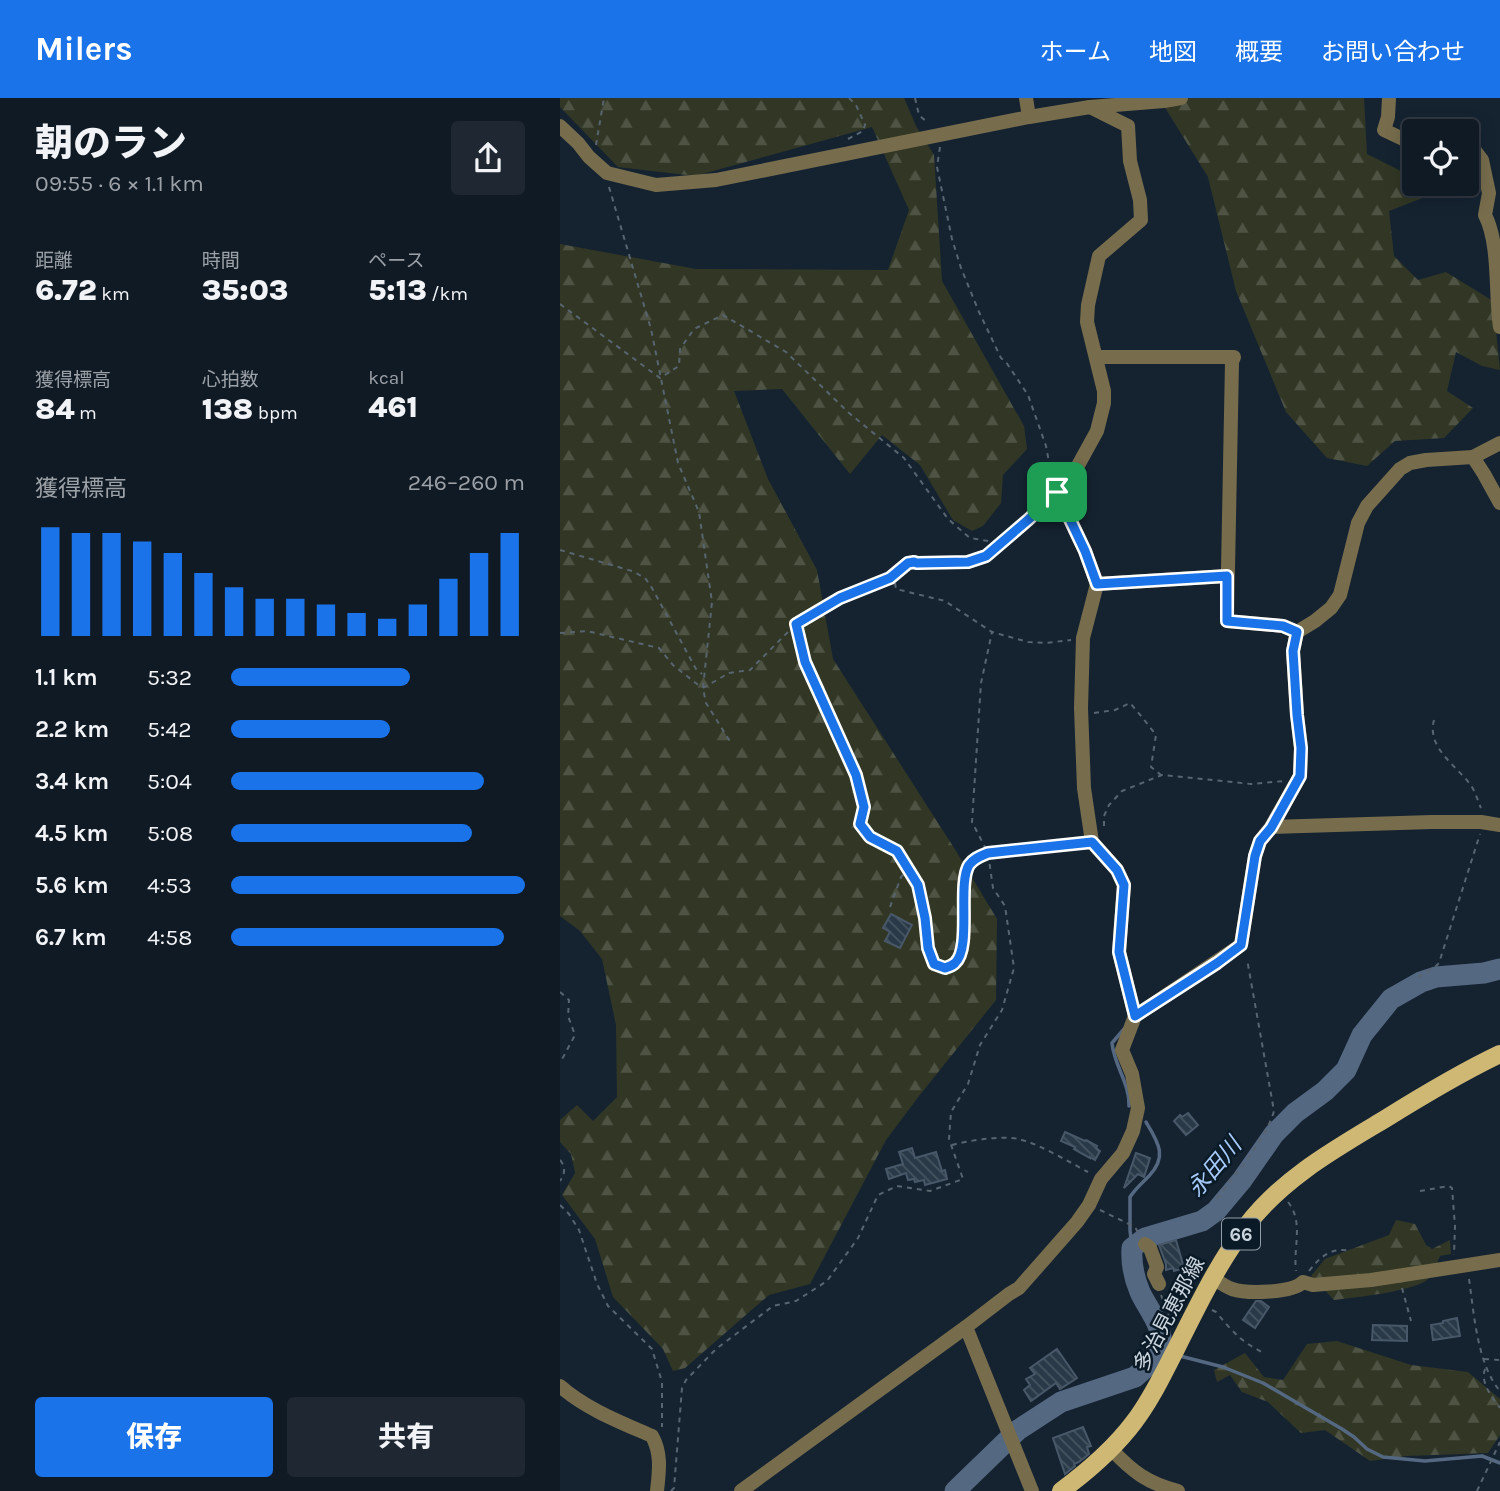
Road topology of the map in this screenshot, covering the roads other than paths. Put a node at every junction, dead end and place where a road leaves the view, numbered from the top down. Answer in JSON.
{"nodes":[{"id":1,"x":1026,"y":98,"type":"edge"},
{"id":2,"x":1181,"y":98,"type":"edge"},
{"id":3,"x":1389,"y":98,"type":"edge"},
{"id":4,"x":1090,"y":107,"type":"junction"},
{"id":5,"x":1029,"y":117,"type":"junction"},
{"id":6,"x":560,"y":126,"type":"edge"},
{"id":7,"x":1402,"y":139,"type":"edge"},
{"id":8,"x":1479,"y":156,"type":"edge"},
{"id":9,"x":1500,"y":327,"type":"edge"},
{"id":10,"x":1096,"y":357,"type":"junction"},
{"id":11,"x":1500,"y":443,"type":"edge"},
{"id":12,"x":1473,"y":457,"type":"junction"},
{"id":13,"x":1500,"y":503,"type":"edge"},
{"id":14,"x":1227,"y":576,"type":"junction"},
{"id":15,"x":1097,"y":584,"type":"junction"},
{"id":16,"x":1297,"y":632,"type":"junction"},
{"id":17,"x":1500,"y":825,"type":"edge"},
{"id":18,"x":1271,"y":828,"type":"junction"},
{"id":19,"x":1135,"y":1016,"type":"junction"},
{"id":20,"x":1500,"y":1054,"type":"edge"},
{"id":21,"x":1142,"y":1239,"type":"road end"},
{"id":22,"x":1500,"y":1260,"type":"edge"},
{"id":23,"x":1213,"y":1278,"type":"junction"},
{"id":24,"x":1159,"y":1284,"type":"road end"},
{"id":25,"x":966,"y":1327,"type":"junction"},
{"id":26,"x":560,"y":1386,"type":"edge"},
{"id":27,"x":1111,"y":1449,"type":"junction"},
{"id":28,"x":657,"y":1491,"type":"edge"},
{"id":29,"x":741,"y":1491,"type":"edge"},
{"id":30,"x":1032,"y":1491,"type":"edge"},
{"id":31,"x":1061,"y":1491,"type":"edge"},
{"id":32,"x":1178,"y":1491,"type":"edge"}],
"edges":[{"from":1,"to":5,"type":"street"},
{"from":2,"to":4,"type":"street"},
{"from":3,"to":7,"type":"street"},
{"from":4,"to":5,"type":"street"},
{"from":4,"to":10,"type":"street"},
{"from":5,"to":6,"type":"street"},
{"from":8,"to":9,"type":"street"},
{"from":10,"to":14,"type":"street"},
{"from":10,"to":15,"type":"street"},
{"from":11,"to":12,"type":"street"},
{"from":12,"to":13,"type":"street"},
{"from":12,"to":16,"type":"street"},
{"from":14,"to":15,"type":"street"},
{"from":14,"to":16,"type":"street"},
{"from":15,"to":19,"type":"street"},
{"from":16,"to":18,"type":"street"},
{"from":17,"to":18,"type":"street"},
{"from":18,"to":19,"type":"street"},
{"from":19,"to":25,"type":"street"},
{"from":20,"to":23,"type":"main road","name":"多治見恵那線","number":"66"},
{"from":21,"to":24,"type":"street"},
{"from":22,"to":23,"type":"street"},
{"from":23,"to":27,"type":"main road","name":"多治見恵那線","number":"66"},
{"from":25,"to":29,"type":"street"},
{"from":25,"to":30,"type":"street"},
{"from":26,"to":28,"type":"street"},
{"from":27,"to":31,"type":"main road","name":"多治見恵那線","number":"66"},
{"from":27,"to":32,"type":"street"}]}
